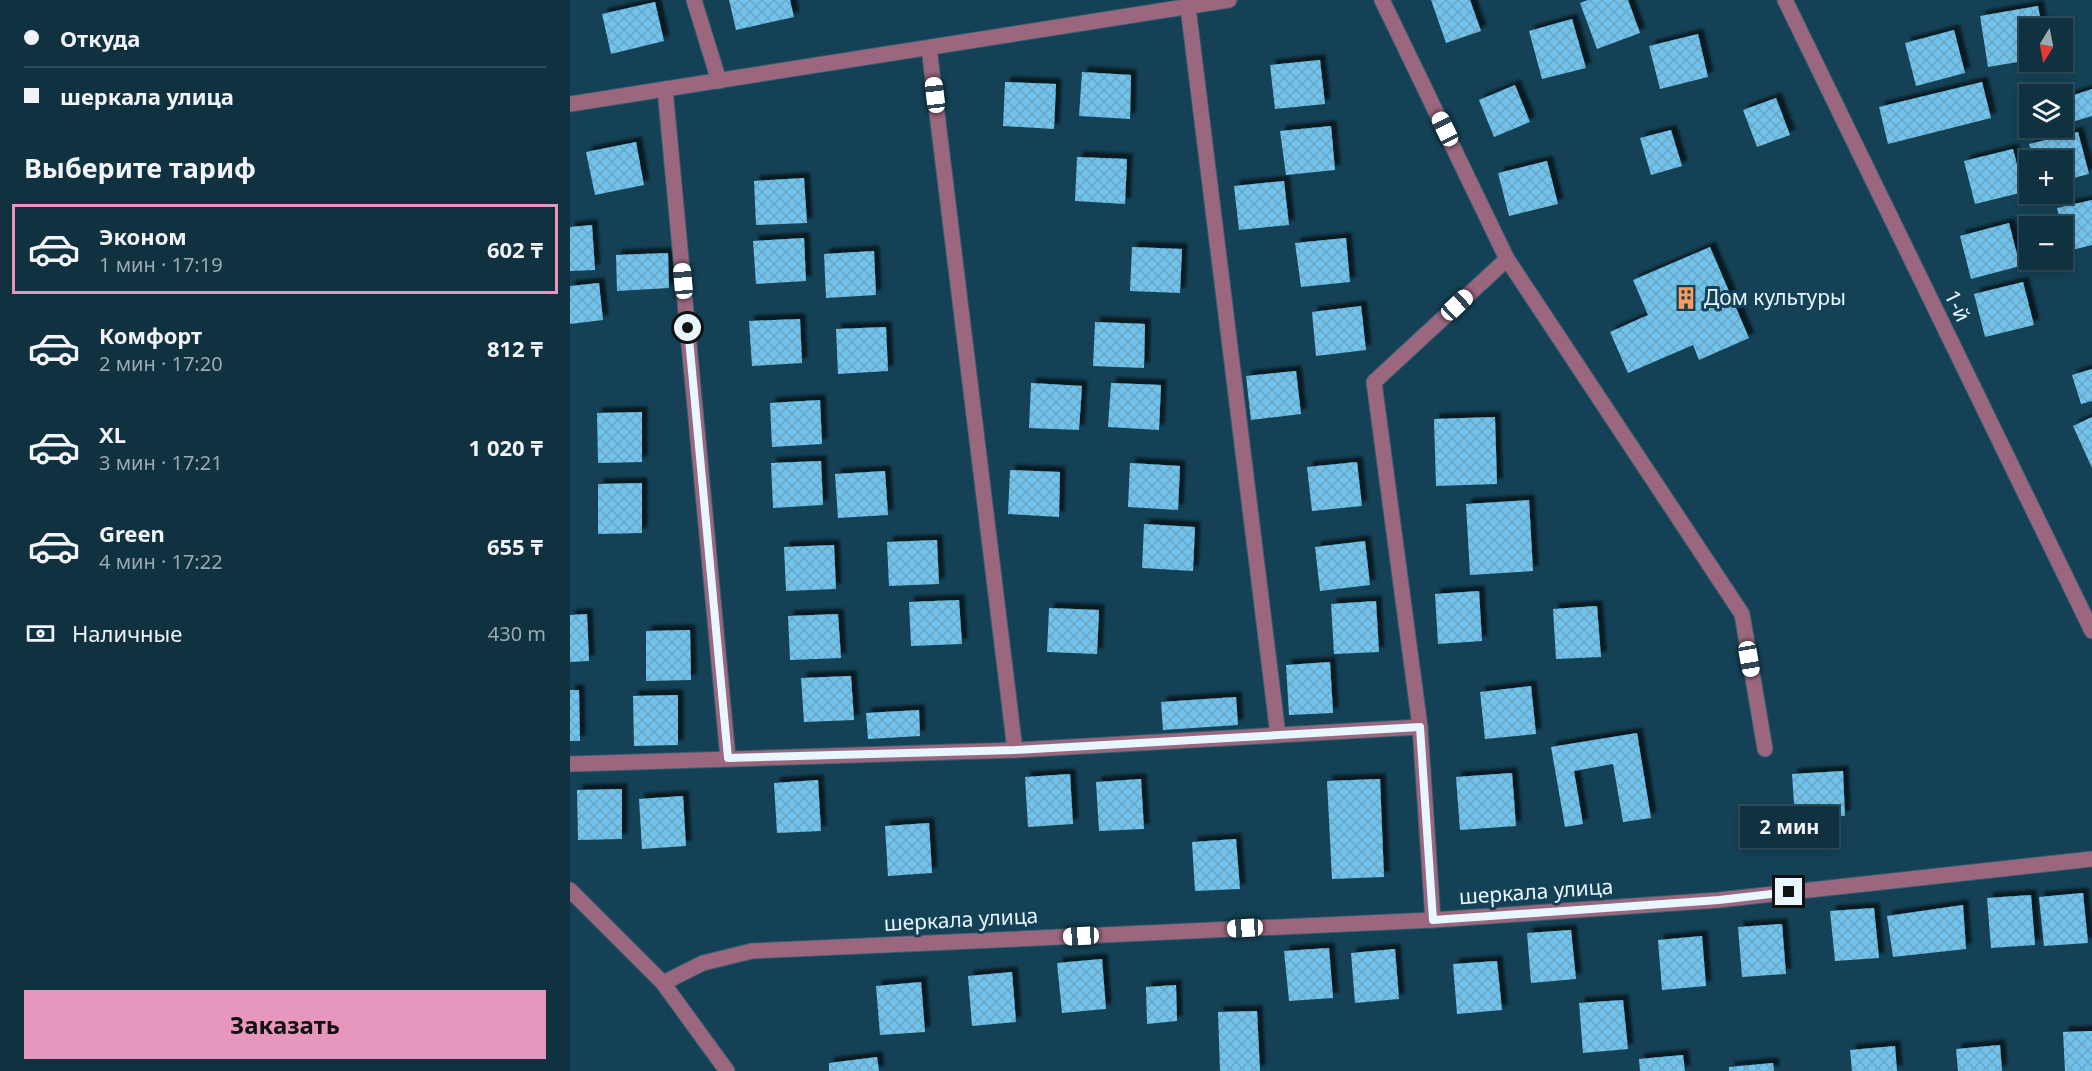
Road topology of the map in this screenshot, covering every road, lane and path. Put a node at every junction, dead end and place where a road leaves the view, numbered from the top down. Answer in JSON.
{"nodes":[{"id":1,"x":694,"y":0,"type":"edge"},
{"id":2,"x":1229,"y":0,"type":"edge"},
{"id":3,"x":1382,"y":0,"type":"edge"},
{"id":4,"x":1785,"y":0,"type":"edge"},
{"id":5,"x":1188,"y":7,"type":"junction"},
{"id":6,"x":929,"y":48,"type":"junction"},
{"id":7,"x":719,"y":81,"type":"junction"},
{"id":8,"x":665,"y":89,"type":"junction"},
{"id":9,"x":570,"y":104,"type":"edge"},
{"id":10,"x":1507,"y":259,"type":"junction"},
{"id":11,"x":2092,"y":631,"type":"edge"},
{"id":12,"x":1420,"y":727,"type":"junction"},
{"id":13,"x":1278,"y":735,"type":"junction"},
{"id":14,"x":1765,"y":748,"type":"dead end"},
{"id":15,"x":1015,"y":750,"type":"junction"},
{"id":16,"x":728,"y":758,"type":"junction"},
{"id":17,"x":570,"y":764,"type":"edge"},
{"id":18,"x":2092,"y":859,"type":"edge"},
{"id":19,"x":570,"y":890,"type":"edge"},
{"id":20,"x":1433,"y":920,"type":"junction"},
{"id":21,"x":663,"y":983,"type":"junction"},
{"id":22,"x":727,"y":1071,"type":"edge"}],
"edges":[{"from":1,"to":7,"type":"street"},
{"from":2,"to":5,"type":"street"},
{"from":3,"to":10,"type":"street"},
{"from":4,"to":11,"type":"street","name":"1-й"},
{"from":5,"to":6,"type":"street"},
{"from":5,"to":13,"type":"street"},
{"from":6,"to":7,"type":"street"},
{"from":6,"to":15,"type":"street"},
{"from":7,"to":8,"type":"street"},
{"from":8,"to":9,"type":"street"},
{"from":8,"to":16,"type":"street"},
{"from":10,"to":12,"type":"street"},
{"from":10,"to":14,"type":"street"},
{"from":12,"to":13,"type":"street"},
{"from":12,"to":20,"type":"street"},
{"from":13,"to":15,"type":"street"},
{"from":15,"to":16,"type":"street"},
{"from":16,"to":17,"type":"street"},
{"from":18,"to":20,"type":"street","name":"шеркала улица"},
{"from":19,"to":21,"type":"street"},
{"from":20,"to":21,"type":"street","name":"шеркала улица"},
{"from":21,"to":22,"type":"street"}]}
